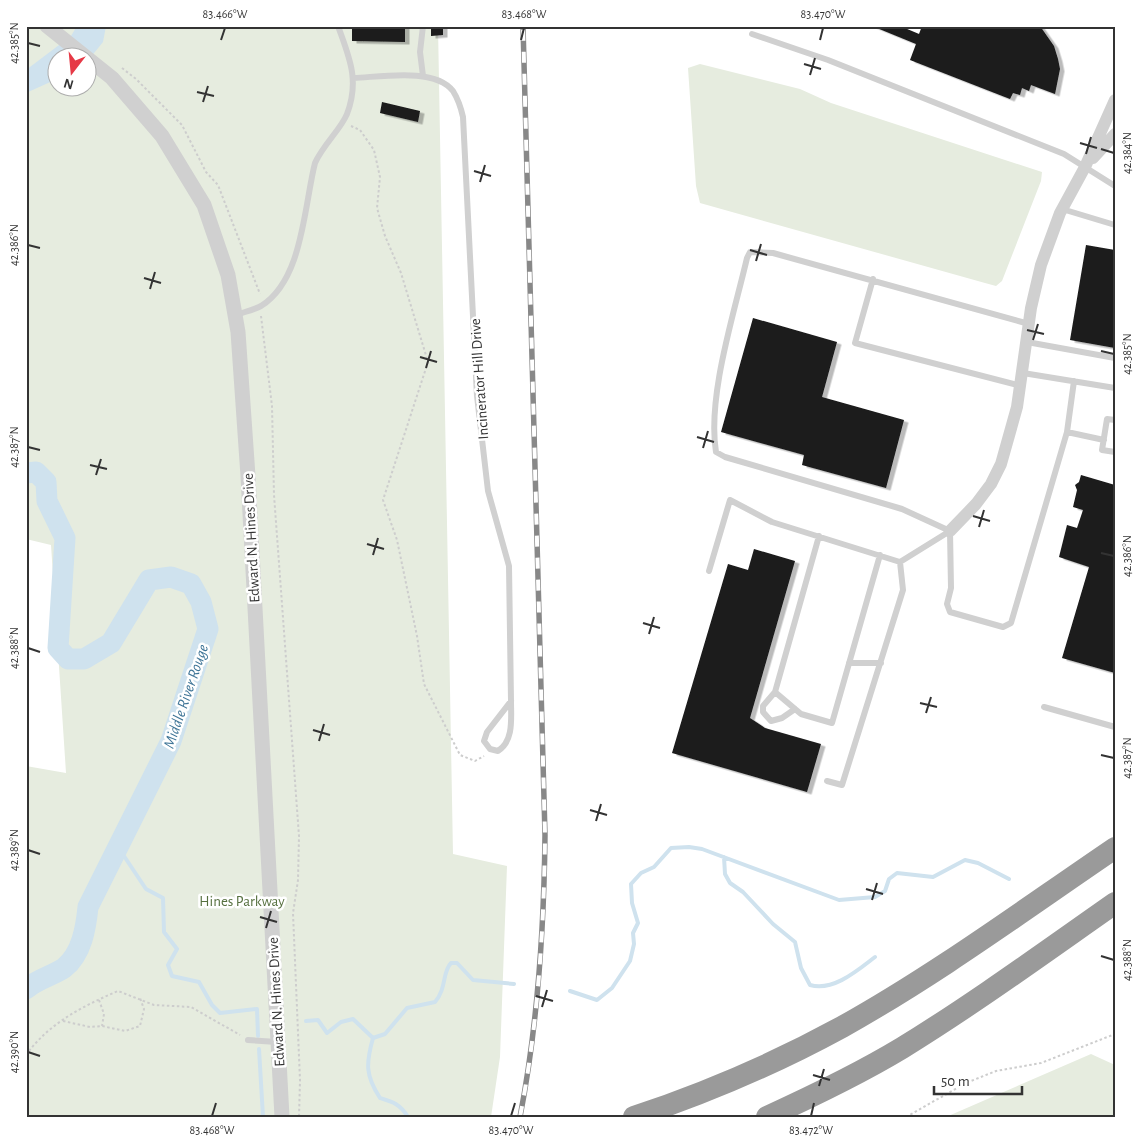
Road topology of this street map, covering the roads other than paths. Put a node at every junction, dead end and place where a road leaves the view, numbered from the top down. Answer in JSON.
{"nodes":[{"id":1,"x":338,"y":26,"type":"edge"},
{"id":2,"x":422,"y":26,"type":"edge"},
{"id":3,"x":52,"y":30,"type":"edge"},
{"id":4,"x":752,"y":34,"type":"dead end"},
{"id":5,"x":422,"y":76,"type":"junction"},
{"id":6,"x":354,"y":78,"type":"junction"},
{"id":7,"x":1115,"y":100,"type":"edge"},
{"id":8,"x":1115,"y":134,"type":"edge"},
{"id":9,"x":1085,"y":167,"type":"junction"},
{"id":10,"x":1115,"y":186,"type":"edge"},
{"id":11,"x":1062,"y":209,"type":"junction"},
{"id":12,"x":1115,"y":225,"type":"edge"},
{"id":13,"x":873,"y":279,"type":"junction"},
{"id":14,"x":236,"y":315,"type":"junction"},
{"id":15,"x":1029,"y":324,"type":"junction"},
{"id":16,"x":1027,"y":342,"type":"junction"},
{"id":17,"x":1115,"y":358,"type":"edge"},
{"id":18,"x":1023,"y":373,"type":"junction"},
{"id":19,"x":1074,"y":381,"type":"junction"},
{"id":20,"x":1021,"y":386,"type":"junction"},
{"id":21,"x":1115,"y":388,"type":"edge"},
{"id":22,"x":1115,"y":420,"type":"edge"},
{"id":23,"x":1067,"y":432,"type":"junction"},
{"id":24,"x":1104,"y":440,"type":"junction"},
{"id":25,"x":1115,"y":452,"type":"edge"},
{"id":26,"x":950,"y":532,"type":"junction"},
{"id":27,"x":819,"y":536,"type":"junction"},
{"id":28,"x":880,"y":555,"type":"junction"},
{"id":29,"x":900,"y":562,"type":"junction"},
{"id":30,"x":709,"y":571,"type":"dead end"},
{"id":31,"x":881,"y":663,"type":"junction"},
{"id":32,"x":849,"y":664,"type":"junction"},
{"id":33,"x":775,"y":692,"type":"junction"},
{"id":34,"x":511,"y":701,"type":"junction"},
{"id":35,"x":1044,"y":707,"type":"dead end"},
{"id":36,"x":795,"y":709,"type":"junction"},
{"id":37,"x":1115,"y":727,"type":"edge"},
{"id":38,"x":827,"y":781,"type":"dead end"},
{"id":39,"x":1115,"y":848,"type":"edge"},
{"id":40,"x":1115,"y":903,"type":"edge"},
{"id":41,"x":1115,"y":917,"type":"edge"},
{"id":42,"x":1014,"y":974,"type":"junction"},
{"id":43,"x":248,"y":1040,"type":"road end"},
{"id":44,"x":278,"y":1042,"type":"junction"},
{"id":45,"x":282,"y":1117,"type":"edge"},
{"id":46,"x":634,"y":1117,"type":"edge"},
{"id":47,"x":767,"y":1117,"type":"edge"}],
"edges":[{"from":1,"to":6,"type":"lane"},
{"from":2,"to":5,"type":"lane"},
{"from":3,"to":14,"type":"street","name":"Edward N. Hines Drive"},
{"from":4,"to":9,"type":"lane"},
{"from":5,"to":6,"type":"lane","name":"Incinerator Hill Drive"},
{"from":5,"to":34,"type":"lane","name":"Incinerator Hill Drive"},
{"from":6,"to":14,"type":"lane"},
{"from":7,"to":9,"type":"street"},
{"from":8,"to":9,"type":"street"},
{"from":9,"to":10,"type":"lane"},
{"from":9,"to":11,"type":"street"},
{"from":11,"to":12,"type":"lane"},
{"from":11,"to":15,"type":"street"},
{"from":13,"to":15,"type":"lane"},
{"from":13,"to":20,"type":"lane"},
{"from":13,"to":26,"type":"lane"},
{"from":14,"to":44,"type":"street","name":"Edward N. Hines Drive"},
{"from":15,"to":16,"type":"street"},
{"from":16,"to":17,"type":"lane"},
{"from":16,"to":18,"type":"street"},
{"from":18,"to":19,"type":"lane"},
{"from":18,"to":20,"type":"street"},
{"from":19,"to":21,"type":"lane"},
{"from":19,"to":23,"type":"lane"},
{"from":20,"to":26,"type":"street"},
{"from":22,"to":24,"type":"lane"},
{"from":23,"to":24,"type":"lane"},
{"from":23,"to":26,"type":"lane"},
{"from":24,"to":25,"type":"lane"},
{"from":26,"to":29,"type":"lane"},
{"from":27,"to":28,"type":"lane"},
{"from":27,"to":30,"type":"lane"},
{"from":27,"to":33,"type":"lane"},
{"from":28,"to":29,"type":"lane"},
{"from":28,"to":32,"type":"lane"},
{"from":29,"to":31,"type":"lane"},
{"from":31,"to":32,"type":"lane"},
{"from":31,"to":38,"type":"lane"},
{"from":32,"to":36,"type":"lane"},
{"from":33,"to":36,"type":"lane"},
{"from":33,"to":36,"type":"lane"},
{"from":34,"to":34,"type":"lane","name":"Incinerator Hill Drive"},
{"from":35,"to":37,"type":"lane"},
{"from":39,"to":46,"type":"highway"},
{"from":40,"to":42,"type":"highway"},
{"from":41,"to":42,"type":"highway"},
{"from":42,"to":47,"type":"highway"},
{"from":43,"to":44,"type":"lane"},
{"from":44,"to":45,"type":"street","name":"Edward N. Hines Drive"}]}
